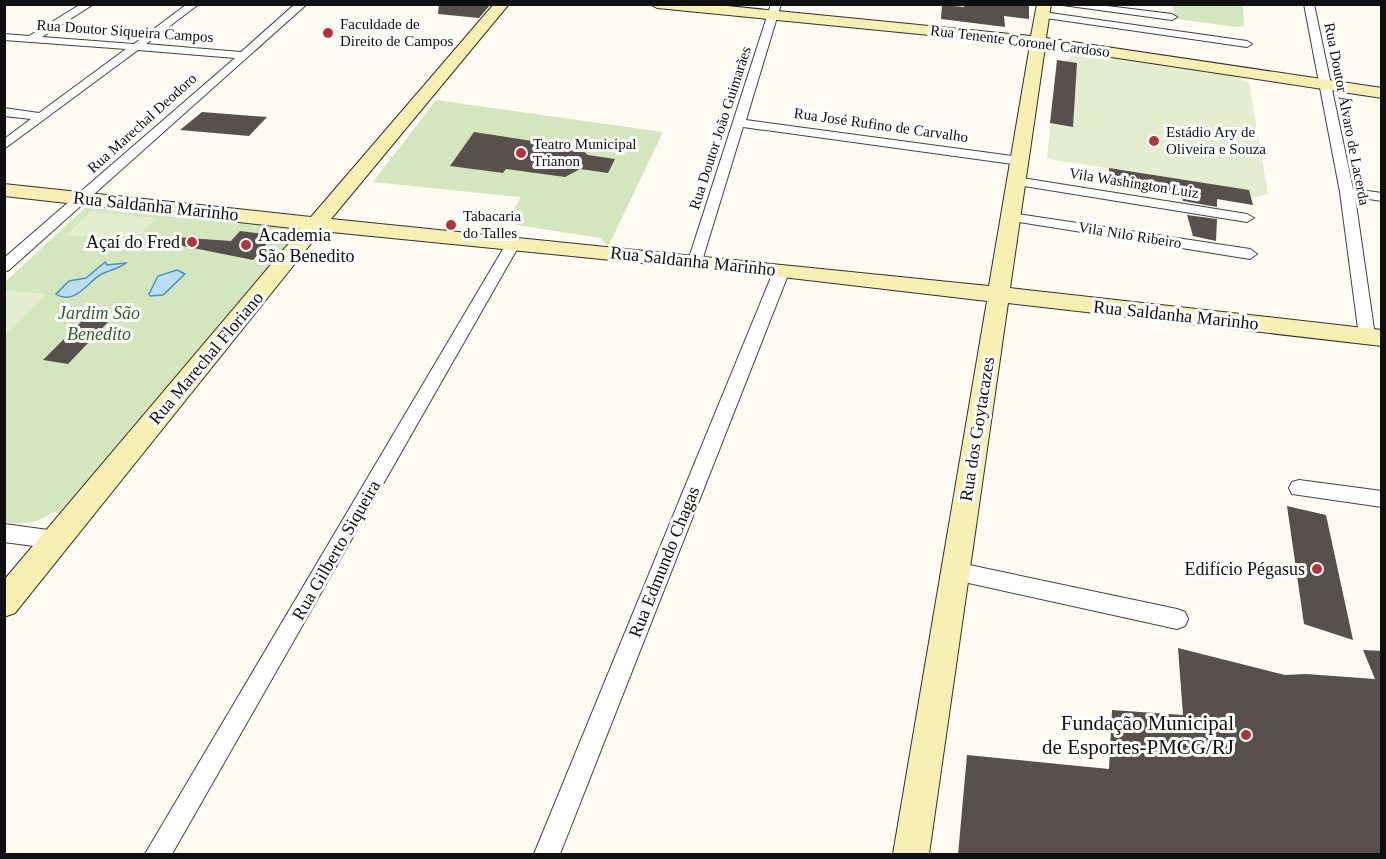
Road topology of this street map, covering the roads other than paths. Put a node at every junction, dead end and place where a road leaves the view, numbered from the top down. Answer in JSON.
{"nodes":[{"id":1,"x":88,"y":4,"type":"edge"},
{"id":2,"x":194,"y":4,"type":"edge"},
{"id":3,"x":302,"y":4,"type":"edge"},
{"id":4,"x":502,"y":4,"type":"edge"},
{"id":5,"x":657,"y":4,"type":"edge"},
{"id":6,"x":1309,"y":4,"type":"edge"},
{"id":7,"x":1049,"y":8,"type":"edge"},
{"id":8,"x":774,"y":10,"type":"edge"},
{"id":9,"x":1172,"y":17,"type":"dead end"},
{"id":10,"x":4,"y":37,"type":"edge"},
{"id":11,"x":31,"y":39,"type":"junction"},
{"id":12,"x":1039,"y":41,"type":"junction"},
{"id":13,"x":1247,"y":44,"type":"dead end"},
{"id":14,"x":137,"y":46,"type":"junction"},
{"id":15,"x":243,"y":55,"type":"junction"},
{"id":16,"x":1325,"y":85,"type":"junction"},
{"id":17,"x":1382,"y":93,"type":"edge"},
{"id":18,"x":4,"y":112,"type":"edge"},
{"id":19,"x":42,"y":117,"type":"junction"},
{"id":20,"x":739,"y":123,"type":"junction"},
{"id":21,"x":4,"y":145,"type":"edge"},
{"id":22,"x":1018,"y":171,"type":"junction"},
{"id":23,"x":4,"y":190,"type":"edge"},
{"id":24,"x":1347,"y":192,"type":"junction"},
{"id":25,"x":1382,"y":197,"type":"edge"},
{"id":26,"x":83,"y":198,"type":"junction"},
{"id":27,"x":1011,"y":217,"type":"junction"},
{"id":28,"x":1247,"y":218,"type":"dead end"},
{"id":29,"x":316,"y":224,"type":"junction"},
{"id":30,"x":513,"y":244,"type":"junction"},
{"id":31,"x":1250,"y":254,"type":"dead end"},
{"id":32,"x":695,"y":261,"type":"junction"},
{"id":33,"x":4,"y":267,"type":"edge"},
{"id":34,"x":782,"y":270,"type":"junction"},
{"id":35,"x":998,"y":295,"type":"junction"},
{"id":36,"x":1374,"y":337,"type":"edge"},
{"id":37,"x":1299,"y":488,"type":"dead end"},
{"id":38,"x":1382,"y":499,"type":"edge"},
{"id":39,"x":4,"y":533,"type":"edge"},
{"id":40,"x":56,"y":540,"type":"junction"},
{"id":41,"x":955,"y":571,"type":"junction"},
{"id":42,"x":4,"y":603,"type":"edge"},
{"id":43,"x":1177,"y":619,"type":"dead end"},
{"id":44,"x":158,"y":855,"type":"edge"},
{"id":45,"x":547,"y":855,"type":"edge"},
{"id":46,"x":911,"y":855,"type":"edge"}],
"edges":[{"from":1,"to":11,"type":"street"},
{"from":2,"to":14,"type":"street"},
{"from":3,"to":15,"type":"street","name":"Rua Marechal Deodoro"},
{"from":4,"to":29,"type":"main road","name":"Rua Marechal Floriano"},
{"from":5,"to":8,"type":"main road","name":"Rua Tenente Coronel Cardoso"},
{"from":6,"to":16,"type":"street","name":"Rua Doutor Álvaro de Lacerda"},
{"from":7,"to":9,"type":"street"},
{"from":7,"to":12,"type":"main road","name":"Rua dos Goytacazes"},
{"from":7,"to":13,"type":"street"},
{"from":8,"to":12,"type":"main road","name":"Rua Tenente Coronel Cardoso"},
{"from":8,"to":20,"type":"street","name":"Rua Doutor João Guimarães"},
{"from":10,"to":11,"type":"street","name":"Rua Doutor Siqueira Campos"},
{"from":11,"to":14,"type":"street","name":"Rua Doutor Siqueira Campos"},
{"from":12,"to":16,"type":"main road","name":"Rua Tenente Coronel Cardoso"},
{"from":12,"to":22,"type":"main road","name":"Rua dos Goytacazes"},
{"from":14,"to":15,"type":"street","name":"Rua Doutor Siqueira Campos"},
{"from":14,"to":19,"type":"street"},
{"from":15,"to":26,"type":"street","name":"Rua Marechal Deodoro"},
{"from":16,"to":17,"type":"main road","name":"Rua Tenente Coronel Cardoso"},
{"from":16,"to":24,"type":"street","name":"Rua Doutor Álvaro de Lacerda"},
{"from":18,"to":19,"type":"street"},
{"from":19,"to":21,"type":"street"},
{"from":20,"to":22,"type":"street","name":"Rua José Rufino de Carvalho"},
{"from":20,"to":32,"type":"street","name":"Rua Doutor João Guimarães"},
{"from":22,"to":27,"type":"main road","name":"Rua dos Goytacazes"},
{"from":22,"to":28,"type":"street","name":"Vila Washington Luiz"},
{"from":23,"to":26,"type":"main road","name":"Rua Saldanha Marinho"},
{"from":24,"to":25,"type":"street"},
{"from":24,"to":36,"type":"street","name":"Rua Doutor Álvaro de Lacerda"},
{"from":26,"to":29,"type":"main road","name":"Rua Saldanha Marinho"},
{"from":26,"to":33,"type":"street","name":"Rua Marechal Deodoro"},
{"from":27,"to":31,"type":"street","name":"Vila Nilo Ribeiro"},
{"from":27,"to":35,"type":"main road","name":"Rua dos Goytacazes"},
{"from":29,"to":30,"type":"main road","name":"Rua Saldanha Marinho"},
{"from":29,"to":40,"type":"main road","name":"Rua Marechal Floriano"},
{"from":30,"to":32,"type":"main road","name":"Rua Saldanha Marinho"},
{"from":30,"to":44,"type":"street","name":"Rua Gilberto Siqueira"},
{"from":32,"to":34,"type":"main road","name":"Rua Saldanha Marinho"},
{"from":34,"to":35,"type":"main road","name":"Rua Saldanha Marinho"},
{"from":34,"to":45,"type":"street","name":"Rua Edmundo Chagas"},
{"from":35,"to":36,"type":"main road","name":"Rua Saldanha Marinho"},
{"from":35,"to":41,"type":"main road","name":"Rua dos Goytacazes"},
{"from":37,"to":38,"type":"street"},
{"from":39,"to":40,"type":"street"},
{"from":40,"to":42,"type":"main road","name":"Rua Marechal Floriano"},
{"from":41,"to":43,"type":"street"},
{"from":41,"to":46,"type":"main road","name":"Rua dos Goytacazes"}]}
